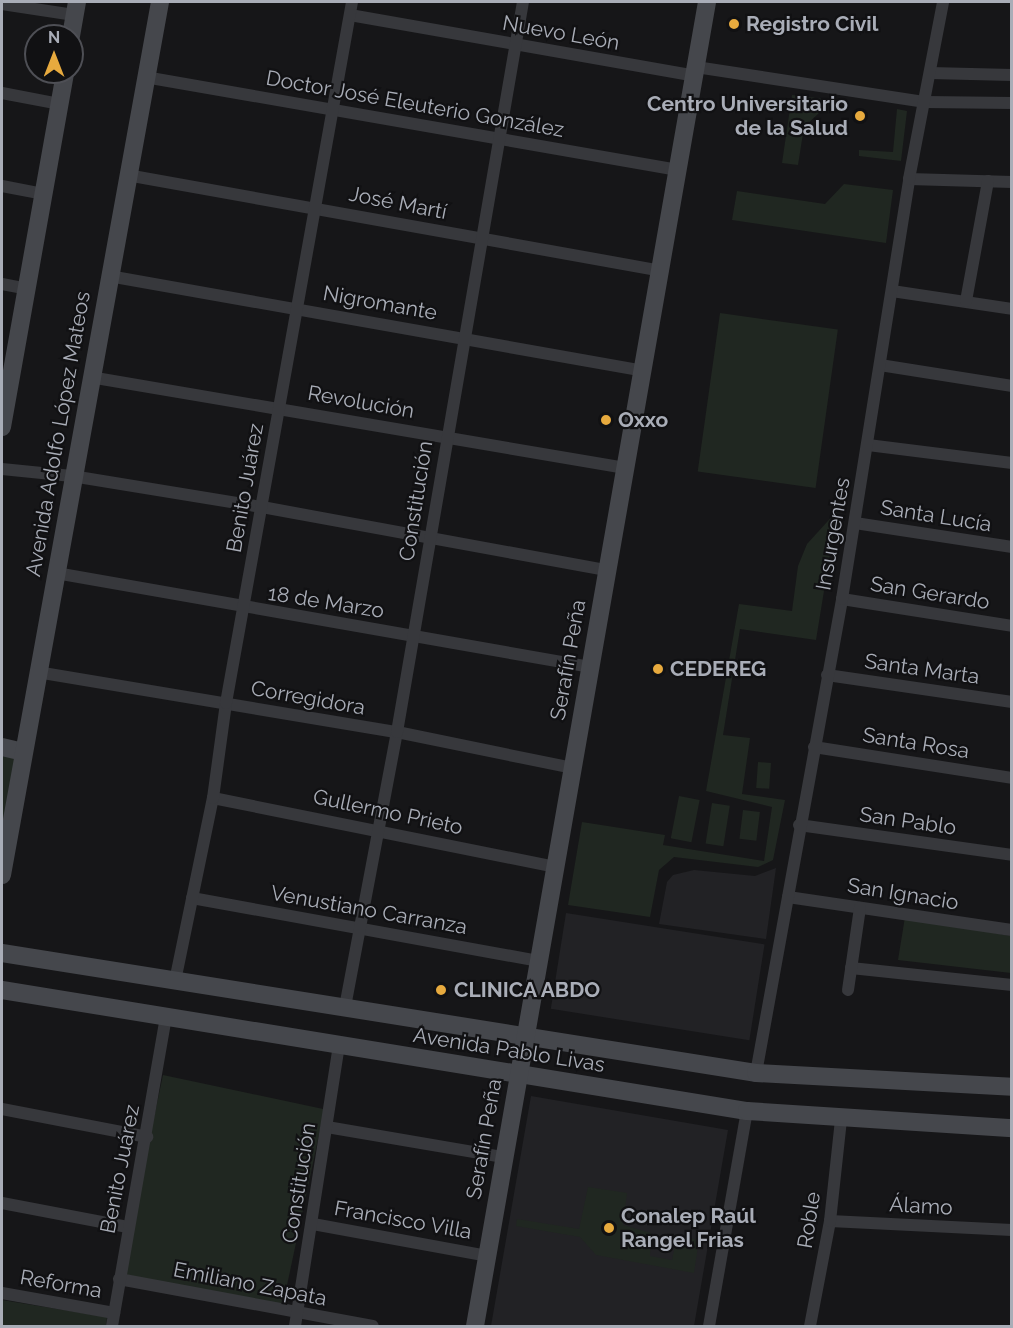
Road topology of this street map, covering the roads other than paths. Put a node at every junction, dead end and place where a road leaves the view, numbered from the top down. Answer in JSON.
{"nodes":[{"id":1,"x":160,"y":2,"type":"edge"},
{"id":2,"x":352,"y":2,"type":"edge"},
{"id":3,"x":523,"y":2,"type":"edge"},
{"id":4,"x":707,"y":2,"type":"edge"},
{"id":5,"x":944,"y":2,"type":"edge"},
{"id":6,"x":2,"y":4,"type":"edge"},
{"id":7,"x":76,"y":8,"type":"edge"},
{"id":8,"x":350,"y":15,"type":"junction"},
{"id":9,"x":73,"y":24,"type":"edge"},
{"id":10,"x":515,"y":45,"type":"junction"},
{"id":11,"x":695,"y":72,"type":"junction"},
{"id":12,"x":930,"y":73,"type":"junction"},
{"id":13,"x":1011,"y":75,"type":"edge"},
{"id":14,"x":145,"y":77,"type":"junction"},
{"id":15,"x":63,"y":84,"type":"edge"},
{"id":16,"x":2,"y":93,"type":"edge"},
{"id":17,"x":925,"y":102,"type":"junction"},
{"id":18,"x":1011,"y":103,"type":"edge"},
{"id":19,"x":59,"y":104,"type":"junction"},
{"id":20,"x":334,"y":108,"type":"junction"},
{"id":21,"x":498,"y":139,"type":"junction"},
{"id":22,"x":678,"y":170,"type":"junction"},
{"id":23,"x":127,"y":175,"type":"junction"},
{"id":24,"x":909,"y":179,"type":"junction"},
{"id":25,"x":988,"y":181,"type":"junction"},
{"id":26,"x":1011,"y":182,"type":"edge"},
{"id":27,"x":2,"y":186,"type":"edge"},
{"id":28,"x":44,"y":194,"type":"junction"},
{"id":29,"x":316,"y":206,"type":"junction"},
{"id":30,"x":480,"y":239,"type":"junction"},
{"id":31,"x":662,"y":271,"type":"junction"},
{"id":32,"x":109,"y":276,"type":"junction"},
{"id":33,"x":2,"y":284,"type":"edge"},
{"id":34,"x":28,"y":289,"type":"junction"},
{"id":35,"x":892,"y":291,"type":"junction"},
{"id":36,"x":966,"y":302,"type":"junction"},
{"id":37,"x":296,"y":308,"type":"junction"},
{"id":38,"x":1011,"y":309,"type":"edge"},
{"id":39,"x":464,"y":338,"type":"junction"},
{"id":40,"x":880,"y":365,"type":"junction"},
{"id":41,"x":644,"y":371,"type":"junction"},
{"id":42,"x":6,"y":376,"type":"edge"},
{"id":43,"x":90,"y":377,"type":"junction"},
{"id":44,"x":1011,"y":386,"type":"edge"},
{"id":45,"x":279,"y":407,"type":"junction"},
{"id":46,"x":2,"y":427,"type":"edge"},
{"id":47,"x":446,"y":437,"type":"junction"},
{"id":48,"x":868,"y":445,"type":"junction"},
{"id":49,"x":1011,"y":464,"type":"edge"},
{"id":50,"x":625,"y":468,"type":"junction"},
{"id":51,"x":2,"y":469,"type":"edge"},
{"id":52,"x":72,"y":476,"type":"junction"},
{"id":53,"x":262,"y":507,"type":"junction"},
{"id":54,"x":855,"y":523,"type":"junction"},
{"id":55,"x":430,"y":536,"type":"junction"},
{"id":56,"x":1011,"y":547,"type":"edge"},
{"id":57,"x":606,"y":570,"type":"junction"},
{"id":58,"x":56,"y":573,"type":"junction"},
{"id":59,"x":842,"y":598,"type":"junction"},
{"id":60,"x":242,"y":608,"type":"junction"},
{"id":61,"x":1011,"y":626,"type":"edge"},
{"id":62,"x":412,"y":636,"type":"junction"},
{"id":63,"x":590,"y":667,"type":"junction"},
{"id":64,"x":38,"y":672,"type":"junction"},
{"id":65,"x":827,"y":675,"type":"junction"},
{"id":66,"x":1011,"y":702,"type":"edge"},
{"id":67,"x":225,"y":703,"type":"junction"},
{"id":68,"x":397,"y":732,"type":"junction"},
{"id":69,"x":2,"y":747,"type":"edge"},
{"id":70,"x":814,"y":747,"type":"junction"},
{"id":71,"x":23,"y":752,"type":"junction"},
{"id":72,"x":572,"y":768,"type":"junction"},
{"id":73,"x":1011,"y":778,"type":"edge"},
{"id":74,"x":213,"y":798,"type":"junction"},
{"id":75,"x":799,"y":825,"type":"junction"},
{"id":76,"x":378,"y":829,"type":"junction"},
{"id":77,"x":1011,"y":855,"type":"edge"},
{"id":78,"x":555,"y":867,"type":"junction"},
{"id":79,"x":2,"y":875,"type":"edge"},
{"id":80,"x":788,"y":897,"type":"junction"},
{"id":81,"x":192,"y":898,"type":"junction"},
{"id":82,"x":860,"y":908,"type":"junction"},
{"id":83,"x":360,"y":927,"type":"junction"},
{"id":84,"x":1011,"y":930,"type":"edge"},
{"id":85,"x":2,"y":953,"type":"edge"},
{"id":86,"x":539,"y":961,"type":"junction"},
{"id":87,"x":851,"y":968,"type":"junction"},
{"id":88,"x":175,"y":981,"type":"junction"},
{"id":89,"x":1011,"y":985,"type":"edge"},
{"id":90,"x":2,"y":990,"type":"edge"},
{"id":91,"x":848,"y":990,"type":"dead end"},
{"id":92,"x":345,"y":1007,"type":"junction"},
{"id":93,"x":166,"y":1018,"type":"junction"},
{"id":94,"x":525,"y":1038,"type":"junction"},
{"id":95,"x":339,"y":1046,"type":"junction"},
{"id":96,"x":756,"y":1073,"type":"junction"},
{"id":97,"x":518,"y":1074,"type":"junction"},
{"id":98,"x":1011,"y":1087,"type":"edge"},
{"id":99,"x":2,"y":1109,"type":"edge"},
{"id":100,"x":747,"y":1111,"type":"junction"},
{"id":101,"x":841,"y":1119,"type":"junction"},
{"id":102,"x":327,"y":1127,"type":"junction"},
{"id":103,"x":1011,"y":1128,"type":"edge"},
{"id":104,"x":147,"y":1137,"type":"junction"},
{"id":105,"x":503,"y":1157,"type":"junction"},
{"id":106,"x":2,"y":1203,"type":"edge"},
{"id":107,"x":830,"y":1221,"type":"junction"},
{"id":108,"x":313,"y":1224,"type":"junction"},
{"id":109,"x":128,"y":1227,"type":"junction"},
{"id":110,"x":1011,"y":1230,"type":"edge"},
{"id":111,"x":487,"y":1256,"type":"junction"},
{"id":112,"x":119,"y":1279,"type":"junction"},
{"id":113,"x":2,"y":1293,"type":"edge"},
{"id":114,"x":297,"y":1312,"type":"junction"},
{"id":115,"x":114,"y":1313,"type":"junction"},
{"id":116,"x":112,"y":1326,"type":"edge"},
{"id":117,"x":295,"y":1326,"type":"edge"},
{"id":118,"x":373,"y":1326,"type":"edge"},
{"id":119,"x":475,"y":1326,"type":"edge"},
{"id":120,"x":709,"y":1326,"type":"edge"},
{"id":121,"x":810,"y":1326,"type":"edge"}],
"edges":[{"from":1,"to":14,"type":"main road","name":"Avenida Adolfo López Mateos"},
{"from":2,"to":8,"type":"street","name":"Benito Juárez"},
{"from":3,"to":10,"type":"street","name":"Constitución"},
{"from":4,"to":11,"type":"main road","name":"Serafín Peña"},
{"from":5,"to":12,"type":"street","name":"Insurgentes"},
{"from":6,"to":7,"type":"street"},
{"from":7,"to":9,"type":"main road"},
{"from":8,"to":10,"type":"street","name":"Nuevo León"},
{"from":8,"to":20,"type":"street","name":"Benito Juárez"},
{"from":10,"to":11,"type":"street","name":"Nuevo León"},
{"from":10,"to":21,"type":"street","name":"Constitución"},
{"from":11,"to":17,"type":"street","name":"Nuevo León"},
{"from":11,"to":22,"type":"main road","name":"Serafín Peña"},
{"from":12,"to":13,"type":"street"},
{"from":12,"to":17,"type":"street","name":"Insurgentes"},
{"from":14,"to":20,"type":"street","name":"Doctor José Eleuterio González"},
{"from":14,"to":23,"type":"main road","name":"Avenida Adolfo López Mateos"},
{"from":15,"to":19,"type":"main road"},
{"from":16,"to":19,"type":"street"},
{"from":17,"to":18,"type":"street"},
{"from":17,"to":24,"type":"street","name":"Insurgentes"},
{"from":19,"to":28,"type":"main road"},
{"from":20,"to":21,"type":"street","name":"Doctor José Eleuterio González"},
{"from":20,"to":29,"type":"street","name":"Benito Juárez"},
{"from":21,"to":22,"type":"street","name":"Doctor José Eleuterio González"},
{"from":21,"to":30,"type":"street","name":"Constitución"},
{"from":22,"to":31,"type":"main road","name":"Serafín Peña"},
{"from":23,"to":29,"type":"street","name":"José Martí"},
{"from":23,"to":32,"type":"main road","name":"Avenida Adolfo López Mateos"},
{"from":24,"to":25,"type":"street"},
{"from":24,"to":35,"type":"street","name":"Insurgentes"},
{"from":25,"to":26,"type":"street"},
{"from":25,"to":36,"type":"street"},
{"from":27,"to":28,"type":"street"},
{"from":28,"to":34,"type":"main road"},
{"from":29,"to":30,"type":"street","name":"José Martí"},
{"from":29,"to":37,"type":"street","name":"Benito Juárez"},
{"from":30,"to":31,"type":"street","name":"José Martí"},
{"from":30,"to":39,"type":"street","name":"Constitución"},
{"from":31,"to":41,"type":"main road","name":"Serafín Peña"},
{"from":32,"to":37,"type":"street","name":"Nigromante"},
{"from":32,"to":43,"type":"main road","name":"Avenida Adolfo López Mateos"},
{"from":33,"to":34,"type":"street"},
{"from":34,"to":42,"type":"main road"},
{"from":35,"to":36,"type":"street"},
{"from":35,"to":40,"type":"street","name":"Insurgentes"},
{"from":36,"to":38,"type":"street"},
{"from":37,"to":39,"type":"street","name":"Nigromante"},
{"from":37,"to":45,"type":"street","name":"Benito Juárez"},
{"from":39,"to":41,"type":"street","name":"Nigromante"},
{"from":39,"to":47,"type":"street","name":"Constitución"},
{"from":40,"to":44,"type":"street"},
{"from":40,"to":48,"type":"street","name":"Insurgentes"},
{"from":41,"to":50,"type":"main road","name":"Serafín Peña"},
{"from":42,"to":46,"type":"main road"},
{"from":43,"to":45,"type":"street","name":"Revolución"},
{"from":43,"to":52,"type":"main road","name":"Avenida Adolfo López Mateos"},
{"from":45,"to":47,"type":"street","name":"Revolución"},
{"from":45,"to":53,"type":"street","name":"Benito Juárez"},
{"from":47,"to":50,"type":"street","name":"Revolución"},
{"from":47,"to":55,"type":"street","name":"Constitución"},
{"from":48,"to":49,"type":"street"},
{"from":48,"to":54,"type":"street","name":"Insurgentes"},
{"from":50,"to":57,"type":"main road","name":"Serafín Peña"},
{"from":51,"to":52,"type":"street"},
{"from":52,"to":53,"type":"street"},
{"from":52,"to":58,"type":"main road","name":"Avenida Adolfo López Mateos"},
{"from":53,"to":55,"type":"street"},
{"from":53,"to":60,"type":"street","name":"Benito Juárez"},
{"from":54,"to":56,"type":"street","name":"Santa Lucía"},
{"from":54,"to":59,"type":"street","name":"Insurgentes"},
{"from":55,"to":57,"type":"street"},
{"from":55,"to":62,"type":"street","name":"Constitución"},
{"from":57,"to":63,"type":"main road","name":"Serafín Peña"},
{"from":58,"to":60,"type":"street","name":"18 de Marzo"},
{"from":58,"to":64,"type":"main road","name":"Avenida Adolfo López Mateos"},
{"from":59,"to":61,"type":"street","name":"San Gerardo"},
{"from":59,"to":65,"type":"street","name":"Insurgentes"},
{"from":60,"to":62,"type":"street","name":"18 de Marzo"},
{"from":60,"to":67,"type":"street","name":"Benito Juárez"},
{"from":62,"to":63,"type":"street","name":"18 de Marzo"},
{"from":62,"to":68,"type":"street","name":"Constitución"},
{"from":63,"to":72,"type":"main road","name":"Serafín Peña"},
{"from":64,"to":67,"type":"street","name":"Corregidora"},
{"from":64,"to":71,"type":"main road","name":"Avenida Adolfo López Mateos"},
{"from":65,"to":66,"type":"street","name":"Santa Marta"},
{"from":65,"to":70,"type":"street","name":"Insurgentes"},
{"from":67,"to":68,"type":"street","name":"Corregidora"},
{"from":67,"to":74,"type":"street","name":"Benito Juárez"},
{"from":68,"to":72,"type":"street","name":"Corregidora"},
{"from":68,"to":76,"type":"street","name":"Constitución"},
{"from":69,"to":71,"type":"main road"},
{"from":70,"to":73,"type":"street","name":"Santa Rosa"},
{"from":70,"to":75,"type":"street","name":"Insurgentes"},
{"from":71,"to":79,"type":"main road","name":"Avenida Adolfo López Mateos"},
{"from":72,"to":78,"type":"main road","name":"Serafín Peña"},
{"from":74,"to":76,"type":"street","name":"Gullermo Prieto"},
{"from":74,"to":81,"type":"street","name":"Benito Juárez"},
{"from":75,"to":77,"type":"street","name":"San Pablo"},
{"from":75,"to":80,"type":"street","name":"Insurgentes"},
{"from":76,"to":78,"type":"street","name":"Gullermo Prieto"},
{"from":76,"to":83,"type":"street","name":"Constitución"},
{"from":78,"to":86,"type":"main road","name":"Serafín Peña"},
{"from":80,"to":82,"type":"street","name":"San Ignacio"},
{"from":80,"to":96,"type":"street","name":"Insurgentes"},
{"from":81,"to":83,"type":"street","name":"Venustiano Carranza"},
{"from":81,"to":88,"type":"street","name":"Benito Juárez"},
{"from":82,"to":84,"type":"street","name":"San Ignacio"},
{"from":82,"to":87,"type":"street"},
{"from":83,"to":86,"type":"street","name":"Venustiano Carranza"},
{"from":83,"to":92,"type":"street","name":"Constitución"},
{"from":85,"to":88,"type":"main road","name":"Avenida Pablo Livas"},
{"from":86,"to":94,"type":"main road","name":"Serafín Peña"},
{"from":87,"to":89,"type":"street"},
{"from":87,"to":91,"type":"street"},
{"from":88,"to":92,"type":"main road","name":"Avenida Pablo Livas"},
{"from":90,"to":93,"type":"main road","name":"Avenida Pablo Livas"},
{"from":92,"to":94,"type":"main road","name":"Avenida Pablo Livas"},
{"from":93,"to":95,"type":"main road","name":"Avenida Pablo Livas"},
{"from":93,"to":104,"type":"street","name":"Benito Juárez"},
{"from":94,"to":96,"type":"main road","name":"Avenida Pablo Livas"},
{"from":94,"to":97,"type":"main road","name":"Serafín Peña"},
{"from":95,"to":97,"type":"main road","name":"Avenida Pablo Livas"},
{"from":95,"to":102,"type":"street","name":"Constitución"},
{"from":96,"to":98,"type":"main road","name":"Avenida Pablo Livas"},
{"from":97,"to":100,"type":"main road","name":"Avenida Pablo Livas"},
{"from":97,"to":105,"type":"main road","name":"Serafín Peña"},
{"from":99,"to":104,"type":"street"},
{"from":100,"to":101,"type":"main road","name":"Avenida Pablo Livas"},
{"from":100,"to":120,"type":"street"},
{"from":101,"to":103,"type":"main road","name":"Avenida Pablo Livas"},
{"from":101,"to":107,"type":"street","name":"Roble"},
{"from":102,"to":105,"type":"street"},
{"from":102,"to":108,"type":"street","name":"Constitución"},
{"from":104,"to":109,"type":"street","name":"Benito Juárez"},
{"from":105,"to":111,"type":"main road","name":"Serafín Peña"},
{"from":106,"to":109,"type":"street"},
{"from":107,"to":110,"type":"street","name":"Álamo"},
{"from":107,"to":121,"type":"street","name":"Roble"},
{"from":108,"to":111,"type":"street","name":"Francisco Villa"},
{"from":108,"to":114,"type":"street","name":"Constitución"},
{"from":109,"to":112,"type":"street","name":"Benito Juárez"},
{"from":111,"to":119,"type":"main road","name":"Serafín Peña"},
{"from":112,"to":114,"type":"street","name":"Emiliano Zapata"},
{"from":112,"to":115,"type":"street","name":"Benito Juárez"},
{"from":113,"to":115,"type":"street","name":"Reforma"},
{"from":114,"to":117,"type":"street","name":"Constitución"},
{"from":114,"to":118,"type":"street","name":"Emiliano Zapata"},
{"from":115,"to":116,"type":"street","name":"Benito Juárez"}]}
